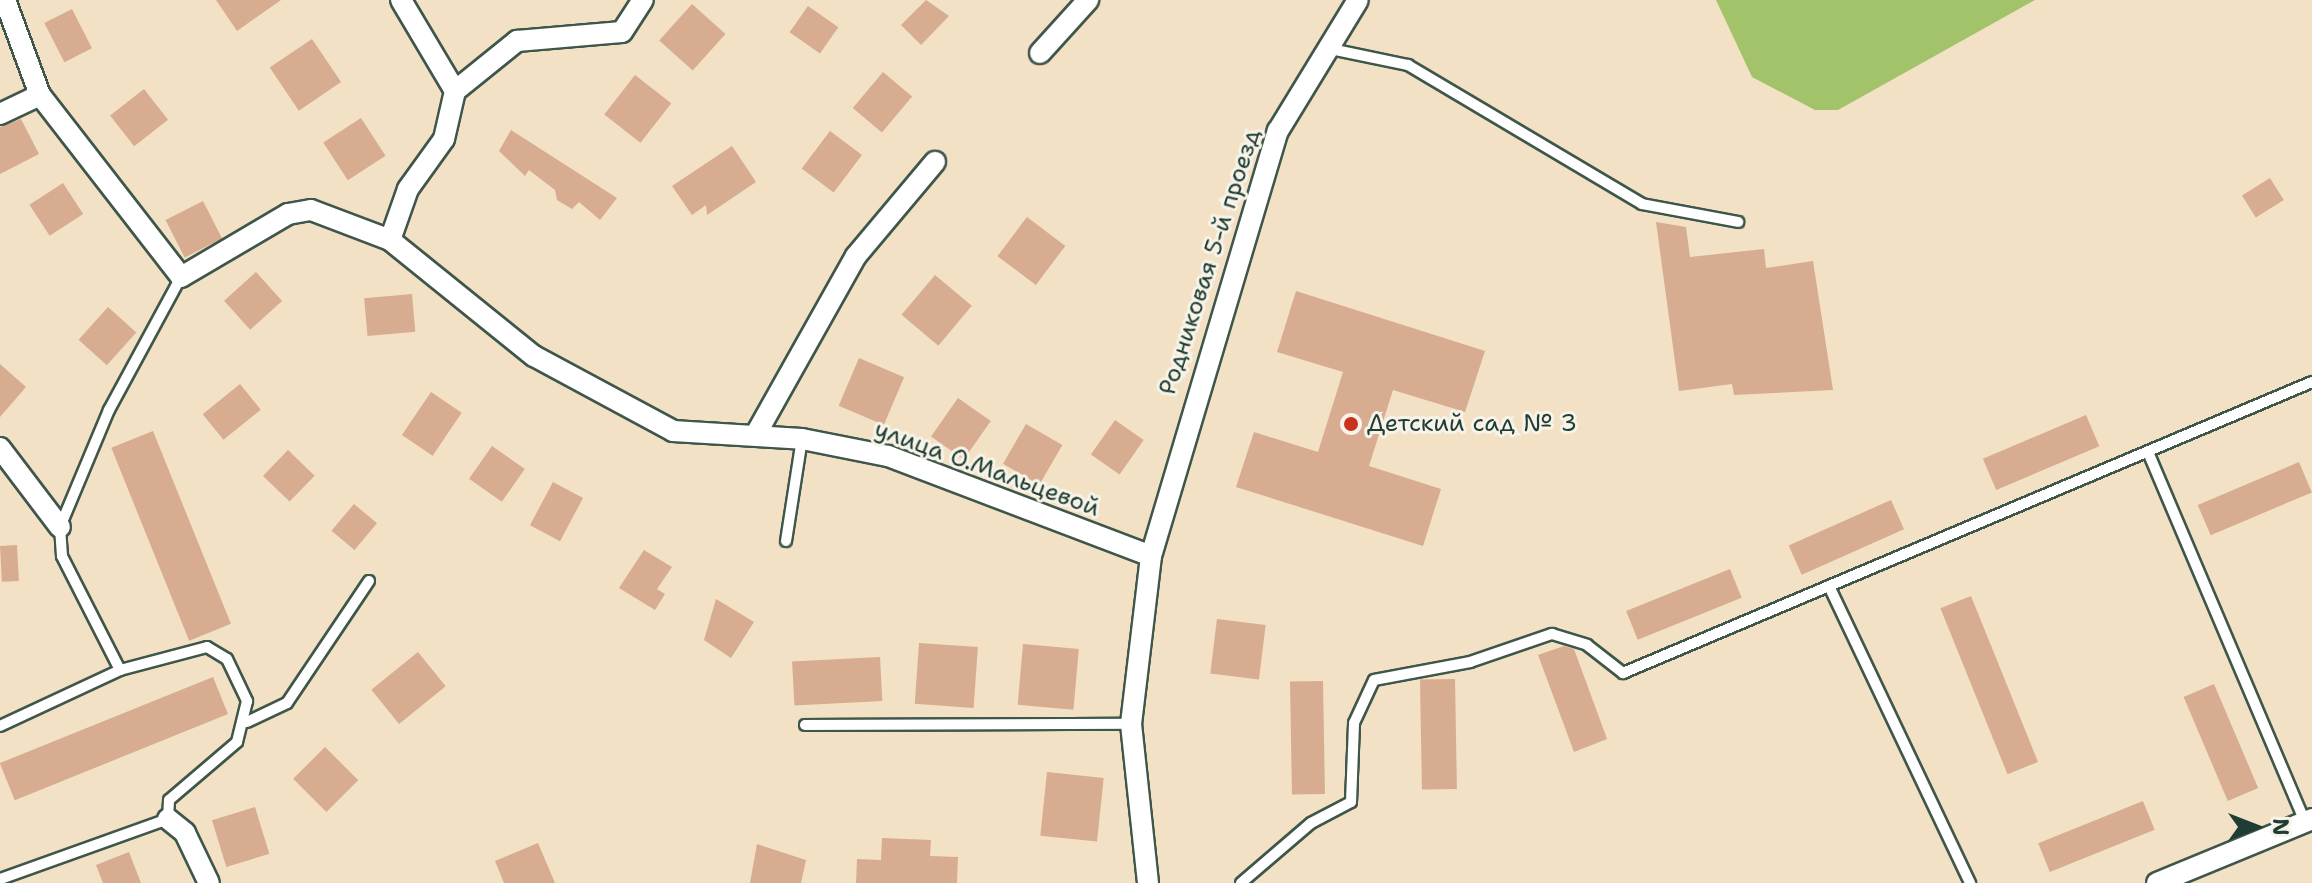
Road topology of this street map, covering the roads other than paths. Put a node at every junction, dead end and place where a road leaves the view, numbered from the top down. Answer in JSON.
{"nodes":[{"id":1,"x":5,"y":0,"type":"edge"},
{"id":2,"x":401,"y":0,"type":"edge"},
{"id":3,"x":643,"y":0,"type":"edge"},
{"id":4,"x":1088,"y":0,"type":"edge"},
{"id":5,"x":1358,"y":0,"type":"edge"},
{"id":6,"x":1326,"y":48,"type":"junction"},
{"id":7,"x":1040,"y":53,"type":"dead end"},
{"id":8,"x":455,"y":91,"type":"junction"},
{"id":9,"x":40,"y":95,"type":"junction"},
{"id":10,"x":0,"y":114,"type":"edge"},
{"id":11,"x":935,"y":162,"type":"dead end"},
{"id":12,"x":1738,"y":222,"type":"dead end"},
{"id":13,"x":390,"y":240,"type":"junction"},
{"id":14,"x":181,"y":277,"type":"junction"},
{"id":15,"x":2312,"y":382,"type":"edge"},
{"id":16,"x":756,"y":434,"type":"junction"},
{"id":17,"x":802,"y":439,"type":"junction"},
{"id":18,"x":0,"y":448,"type":"edge"},
{"id":19,"x":2148,"y":452,"type":"junction"},
{"id":20,"x":60,"y":527,"type":"junction"},
{"id":21,"x":786,"y":541,"type":"dead end"},
{"id":22,"x":1151,"y":556,"type":"junction"},
{"id":23,"x":369,"y":581,"type":"dead end"},
{"id":24,"x":1829,"y":586,"type":"junction"},
{"id":25,"x":120,"y":670,"type":"junction"},
{"id":26,"x":247,"y":722,"type":"junction"},
{"id":27,"x":1131,"y":724,"type":"junction"},
{"id":28,"x":805,"y":725,"type":"dead end"},
{"id":29,"x":0,"y":726,"type":"edge"},
{"id":30,"x":168,"y":819,"type":"junction"},
{"id":31,"x":2308,"y":821,"type":"edge"},
{"id":32,"x":0,"y":879,"type":"edge"},
{"id":33,"x":209,"y":883,"type":"edge"},
{"id":34,"x":1148,"y":883,"type":"edge"},
{"id":35,"x":1241,"y":883,"type":"edge"},
{"id":36,"x":1970,"y":883,"type":"edge"},
{"id":37,"x":2157,"y":883,"type":"edge"}],
"edges":[{"from":1,"to":9,"type":"street"},
{"from":2,"to":8,"type":"street"},
{"from":3,"to":8,"type":"street"},
{"from":4,"to":7,"type":"street"},
{"from":5,"to":6,"type":"street","name":"Родниковая 5-й проезд"},
{"from":6,"to":12,"type":"lane"},
{"from":6,"to":22,"type":"street","name":"Родниковая 5-й проезд"},
{"from":8,"to":13,"type":"street"},
{"from":9,"to":10,"type":"street"},
{"from":9,"to":14,"type":"street"},
{"from":11,"to":16,"type":"street"},
{"from":13,"to":14,"type":"street","name":"улица О.Мальцевой"},
{"from":13,"to":16,"type":"street","name":"улица О.Мальцевой"},
{"from":14,"to":20,"type":"lane"},
{"from":15,"to":19,"type":"lane"},
{"from":16,"to":17,"type":"street","name":"улица О.Мальцевой"},
{"from":17,"to":21,"type":"lane"},
{"from":17,"to":22,"type":"street","name":"улица О.Мальцевой"},
{"from":18,"to":20,"type":"street"},
{"from":19,"to":24,"type":"lane"},
{"from":19,"to":31,"type":"lane"},
{"from":20,"to":25,"type":"lane"},
{"from":22,"to":27,"type":"street"},
{"from":23,"to":26,"type":"lane"},
{"from":24,"to":35,"type":"lane"},
{"from":24,"to":36,"type":"lane"},
{"from":25,"to":26,"type":"lane"},
{"from":25,"to":29,"type":"lane"},
{"from":26,"to":30,"type":"lane"},
{"from":27,"to":28,"type":"lane"},
{"from":27,"to":34,"type":"street"},
{"from":30,"to":32,"type":"lane"},
{"from":30,"to":33,"type":"street"},
{"from":31,"to":37,"type":"street"}]}
